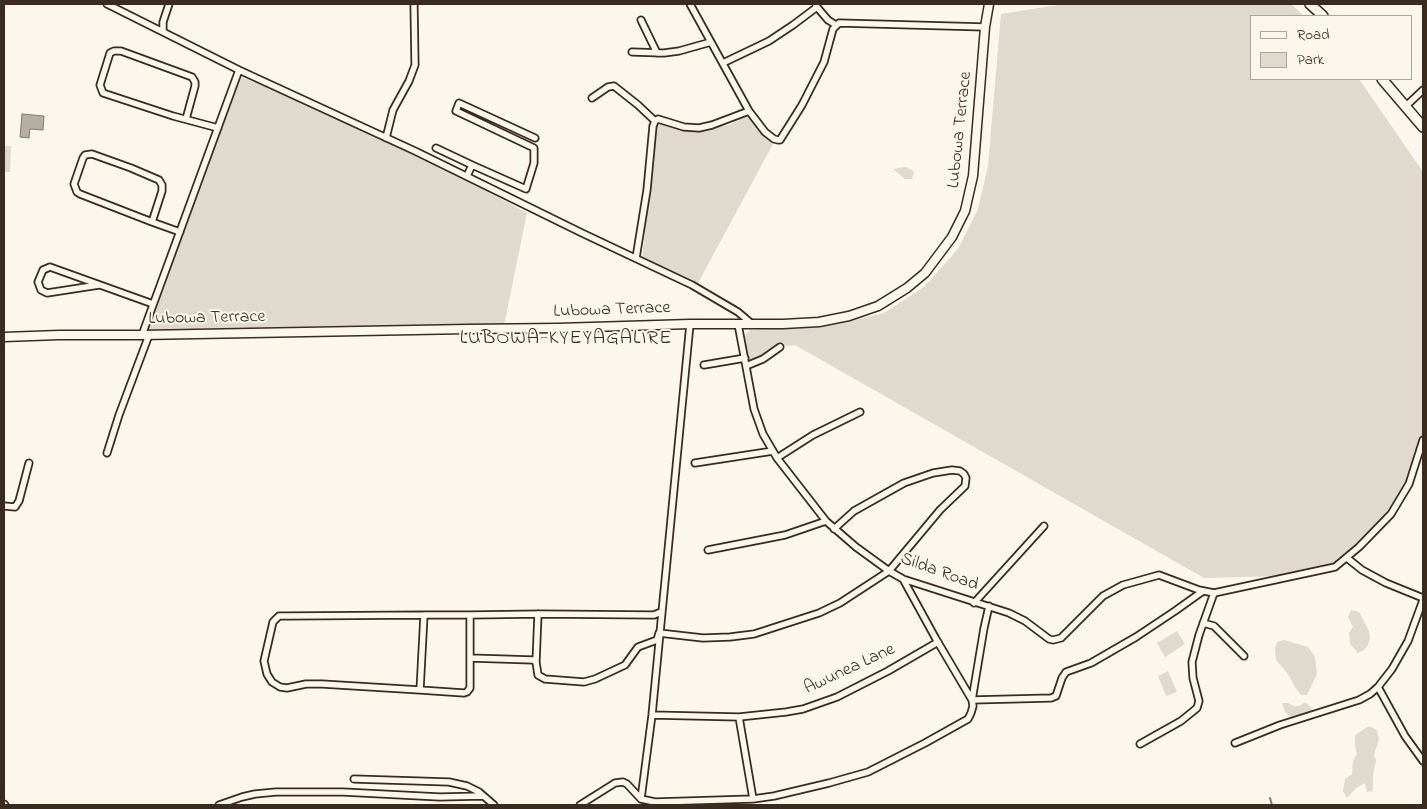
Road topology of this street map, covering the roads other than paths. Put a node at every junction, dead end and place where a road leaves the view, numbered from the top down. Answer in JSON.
{"nodes":[{"id":1,"x":107,"y":4,"type":"edge"},
{"id":2,"x":170,"y":4,"type":"edge"},
{"id":3,"x":414,"y":4,"type":"edge"},
{"id":4,"x":690,"y":4,"type":"edge"},
{"id":5,"x":989,"y":4,"type":"edge"},
{"id":6,"x":1310,"y":4,"type":"edge"},
{"id":7,"x":816,"y":5,"type":"edge"},
{"id":8,"x":1321,"y":15,"type":"edge"},
{"id":9,"x":640,"y":20,"type":"dead end"},
{"id":10,"x":836,"y":25,"type":"junction"},
{"id":11,"x":986,"y":27,"type":"junction"},
{"id":12,"x":163,"y":31,"type":"junction"},
{"id":13,"x":710,"y":42,"type":"junction"},
{"id":14,"x":632,"y":52,"type":"dead end"},
{"id":15,"x":657,"y":53,"type":"junction"},
{"id":16,"x":724,"y":63,"type":"junction"},
{"id":17,"x":239,"y":70,"type":"junction"},
{"id":18,"x":1383,"y":80,"type":"edge"},
{"id":19,"x":1423,"y":90,"type":"edge"},
{"id":20,"x":592,"y":98,"type":"dead end"},
{"id":21,"x":1406,"y":106,"type":"junction"},
{"id":22,"x":749,"y":111,"type":"junction"},
{"id":23,"x":186,"y":119,"type":"junction"},
{"id":24,"x":655,"y":121,"type":"junction"},
{"id":25,"x":1423,"y":127,"type":"edge"},
{"id":26,"x":218,"y":128,"type":"junction"},
{"id":27,"x":386,"y":138,"type":"junction"},
{"id":28,"x":535,"y":138,"type":"dead end"},
{"id":29,"x":436,"y":148,"type":"dead end"},
{"id":30,"x":472,"y":165,"type":"junction"},
{"id":31,"x":467,"y":176,"type":"junction"},
{"id":32,"x":152,"y":222,"type":"junction"},
{"id":33,"x":180,"y":232,"type":"junction"},
{"id":34,"x":636,"y":258,"type":"junction"},
{"id":35,"x":99,"y":285,"type":"junction"},
{"id":36,"x":153,"y":304,"type":"junction"},
{"id":37,"x":690,"y":324,"type":"junction"},
{"id":38,"x":738,"y":324,"type":"junction"},
{"id":39,"x":752,"y":324,"type":"junction"},
{"id":40,"x":145,"y":335,"type":"junction"},
{"id":41,"x":4,"y":337,"type":"edge"},
{"id":42,"x":780,"y":347,"type":"dead end"},
{"id":43,"x":744,"y":358,"type":"junction"},
{"id":44,"x":704,"y":365,"type":"dead end"},
{"id":45,"x":746,"y":366,"type":"junction"},
{"id":46,"x":860,"y":412,"type":"dead end"},
{"id":47,"x":1423,"y":440,"type":"edge"},
{"id":48,"x":773,"y":451,"type":"junction"},
{"id":49,"x":107,"y":453,"type":"dead end"},
{"id":50,"x":777,"y":458,"type":"junction"},
{"id":51,"x":30,"y":463,"type":"dead end"},
{"id":52,"x":695,"y":463,"type":"dead end"},
{"id":53,"x":4,"y":506,"type":"edge"},
{"id":54,"x":826,"y":521,"type":"junction"},
{"id":55,"x":1044,"y":526,"type":"dead end"},
{"id":56,"x":834,"y":529,"type":"junction"},
{"id":57,"x":708,"y":550,"type":"dead end"},
{"id":58,"x":1347,"y":558,"type":"junction"},
{"id":59,"x":889,"y":571,"type":"junction"},
{"id":60,"x":903,"y":579,"type":"junction"},
{"id":61,"x":1203,"y":591,"type":"junction"},
{"id":62,"x":1214,"y":593,"type":"junction"},
{"id":63,"x":1423,"y":599,"type":"edge"},
{"id":64,"x":974,"y":602,"type":"junction"},
{"id":65,"x":989,"y":606,"type":"junction"},
{"id":66,"x":661,"y":612,"type":"junction"},
{"id":67,"x":470,"y":614,"type":"junction"},
{"id":68,"x":538,"y":614,"type":"junction"},
{"id":69,"x":424,"y":615,"type":"junction"},
{"id":70,"x":1203,"y":624,"type":"junction"},
{"id":71,"x":659,"y":633,"type":"junction"},
{"id":72,"x":938,"y":642,"type":"junction"},
{"id":73,"x":1244,"y":656,"type":"dead end"},
{"id":74,"x":470,"y":658,"type":"junction"},
{"id":75,"x":536,"y":662,"type":"junction"},
{"id":76,"x":1378,"y":687,"type":"junction"},
{"id":77,"x":420,"y":690,"type":"junction"},
{"id":78,"x":972,"y":700,"type":"junction"},
{"id":79,"x":652,"y":715,"type":"junction"},
{"id":80,"x":739,"y":717,"type":"junction"},
{"id":81,"x":1235,"y":743,"type":"dead end"},
{"id":82,"x":1140,"y":744,"type":"dead end"},
{"id":83,"x":1423,"y":761,"type":"edge"},
{"id":84,"x":354,"y":779,"type":"dead end"},
{"id":85,"x":483,"y":796,"type":"junction"},
{"id":86,"x":641,"y":799,"type":"junction"},
{"id":87,"x":753,"y":799,"type":"junction"},
{"id":88,"x":219,"y":805,"type":"edge"},
{"id":89,"x":494,"y":805,"type":"edge"},
{"id":90,"x":580,"y":805,"type":"edge"}],
"edges":[{"from":1,"to":12,"type":"street"},
{"from":2,"to":12,"type":"street"},
{"from":3,"to":27,"type":"street"},
{"from":4,"to":13,"type":"street"},
{"from":5,"to":11,"type":"street","name":"Lubowa Terrace"},
{"from":6,"to":8,"type":"main road"},
{"from":7,"to":10,"type":"street"},
{"from":7,"to":16,"type":"street"},
{"from":9,"to":15,"type":"street"},
{"from":10,"to":11,"type":"street"},
{"from":10,"to":22,"type":"street"},
{"from":11,"to":39,"type":"street","name":"Lubowa Terrace"},
{"from":12,"to":17,"type":"street"},
{"from":13,"to":15,"type":"street"},
{"from":13,"to":16,"type":"street"},
{"from":14,"to":15,"type":"street"},
{"from":16,"to":22,"type":"street"},
{"from":17,"to":26,"type":"street"},
{"from":17,"to":27,"type":"street"},
{"from":18,"to":21,"type":"main road"},
{"from":19,"to":21,"type":"street"},
{"from":20,"to":24,"type":"street"},
{"from":21,"to":25,"type":"main road"},
{"from":22,"to":24,"type":"street"},
{"from":23,"to":23,"type":"street"},
{"from":23,"to":26,"type":"street"},
{"from":24,"to":34,"type":"street"},
{"from":26,"to":33,"type":"street"},
{"from":27,"to":31,"type":"street"},
{"from":28,"to":30,"type":"street"},
{"from":29,"to":30,"type":"street"},
{"from":30,"to":31,"type":"street"},
{"from":31,"to":34,"type":"street"},
{"from":32,"to":32,"type":"street"},
{"from":32,"to":33,"type":"street"},
{"from":33,"to":36,"type":"street"},
{"from":34,"to":39,"type":"street"},
{"from":35,"to":35,"type":"street"},
{"from":35,"to":36,"type":"street"},
{"from":36,"to":40,"type":"street"},
{"from":37,"to":38,"type":"street","name":"Lubowa Terrace"},
{"from":37,"to":40,"type":"street","name":"Lubowa Terrace"},
{"from":37,"to":66,"type":"street"},
{"from":38,"to":39,"type":"street","name":"Lubowa Terrace"},
{"from":38,"to":43,"type":"street","name":"Silda Road"},
{"from":40,"to":41,"type":"street","name":"Lubowa Terrace"},
{"from":40,"to":49,"type":"street"},
{"from":42,"to":45,"type":"street"},
{"from":43,"to":44,"type":"street"},
{"from":43,"to":45,"type":"street","name":"Silda Road"},
{"from":45,"to":48,"type":"street","name":"Silda Road"},
{"from":46,"to":50,"type":"street"},
{"from":47,"to":58,"type":"street","name":"Silda Road"},
{"from":48,"to":50,"type":"street","name":"Silda Road"},
{"from":48,"to":52,"type":"street"},
{"from":50,"to":54,"type":"street","name":"Silda Road"},
{"from":51,"to":53,"type":"street"},
{"from":54,"to":56,"type":"street","name":"Silda Road"},
{"from":54,"to":57,"type":"street"},
{"from":55,"to":64,"type":"street"},
{"from":56,"to":59,"type":"street","name":"Silda Road"},
{"from":56,"to":59,"type":"street"},
{"from":58,"to":62,"type":"street","name":"Silda Road"},
{"from":58,"to":63,"type":"street"},
{"from":59,"to":60,"type":"street","name":"Silda Road"},
{"from":59,"to":71,"type":"street"},
{"from":60,"to":64,"type":"street","name":"Silda Road"},
{"from":60,"to":72,"type":"street"},
{"from":61,"to":62,"type":"street","name":"Silda Road"},
{"from":61,"to":65,"type":"street","name":"Silda Road"},
{"from":61,"to":78,"type":"street"},
{"from":62,"to":70,"type":"street"},
{"from":63,"to":76,"type":"street"},
{"from":64,"to":65,"type":"street","name":"Silda Road"},
{"from":65,"to":78,"type":"street"},
{"from":66,"to":68,"type":"street"},
{"from":66,"to":71,"type":"street"},
{"from":67,"to":68,"type":"street"},
{"from":67,"to":69,"type":"street"},
{"from":67,"to":74,"type":"street"},
{"from":68,"to":75,"type":"street"},
{"from":69,"to":77,"type":"street"},
{"from":69,"to":77,"type":"street"},
{"from":70,"to":73,"type":"street"},
{"from":70,"to":82,"type":"street"},
{"from":71,"to":75,"type":"street"},
{"from":71,"to":79,"type":"street"},
{"from":72,"to":78,"type":"street"},
{"from":72,"to":80,"type":"street","name":"Awunea Lane"},
{"from":74,"to":75,"type":"street"},
{"from":74,"to":77,"type":"street"},
{"from":76,"to":81,"type":"street"},
{"from":76,"to":83,"type":"street"},
{"from":78,"to":87,"type":"street"},
{"from":79,"to":80,"type":"street","name":"Awunea Lane"},
{"from":79,"to":86,"type":"street"},
{"from":80,"to":87,"type":"street"},
{"from":84,"to":85,"type":"street"},
{"from":85,"to":88,"type":"street"},
{"from":85,"to":89,"type":"street"},
{"from":86,"to":87,"type":"street"},
{"from":86,"to":90,"type":"street"}]}
